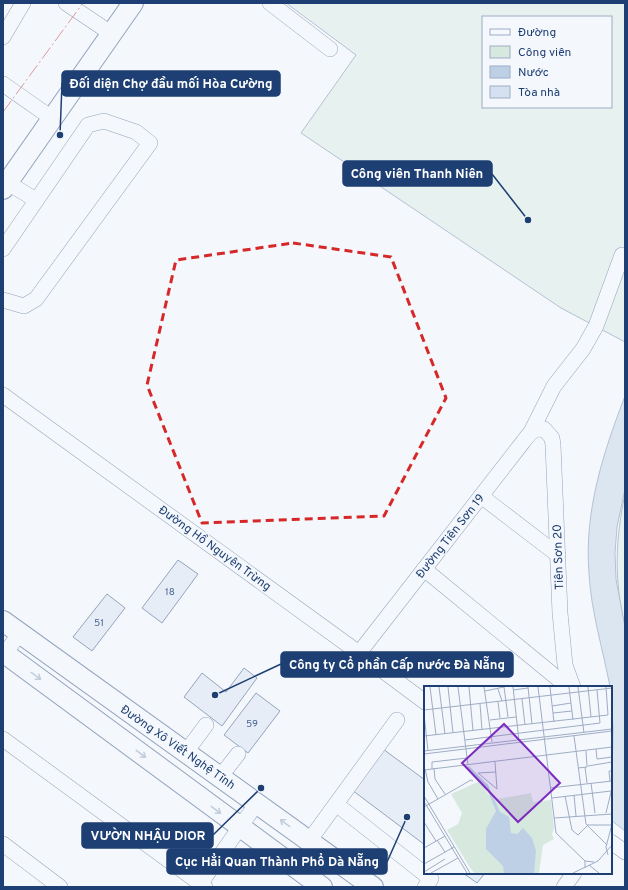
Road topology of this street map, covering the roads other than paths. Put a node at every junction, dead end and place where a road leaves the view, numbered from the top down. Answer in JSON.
{"nodes":[{"id":1,"x":23,"y":3,"type":"edge"},
{"id":2,"x":66,"y":3,"type":"edge"},
{"id":3,"x":133,"y":3,"type":"edge"},
{"id":4,"x":270,"y":3,"type":"edge"},
{"id":5,"x":112,"y":34,"type":"junction"},
{"id":6,"x":3,"y":37,"type":"edge"},
{"id":7,"x":330,"y":49,"type":"dead end"},
{"id":8,"x":3,"y":84,"type":"edge"},
{"id":9,"x":53,"y":119,"type":"junction"},
{"id":10,"x":5,"y":186,"type":"edge"},
{"id":11,"x":36,"y":200,"type":"junction"},
{"id":12,"x":3,"y":249,"type":"edge"},
{"id":13,"x":622,"y":254,"type":"dead end"},
{"id":14,"x":3,"y":300,"type":"edge"},
{"id":15,"x":3,"y":395,"type":"edge"},
{"id":16,"x":538,"y":430,"type":"junction"},
{"id":17,"x":481,"y":496,"type":"junction"},
{"id":18,"x":558,"y":556,"type":"junction"},
{"id":19,"x":424,"y":569,"type":"junction"},
{"id":20,"x":3,"y":621,"type":"edge"},
{"id":21,"x":20,"y":633,"type":"junction"},
{"id":22,"x":360,"y":653,"type":"junction"},
{"id":23,"x":4,"y":654,"type":"edge"},
{"id":24,"x":567,"y":686,"type":"edge"},
{"id":25,"x":573,"y":686,"type":"edge"},
{"id":26,"x":424,"y":701,"type":"edge"},
{"id":27,"x":396,"y":720,"type":"dead end"},
{"id":28,"x":206,"y":725,"type":"dead end"},
{"id":29,"x":3,"y":739,"type":"edge"},
{"id":30,"x":186,"y":752,"type":"junction"},
{"id":31,"x":238,"y":754,"type":"dead end"},
{"id":32,"x":220,"y":777,"type":"junction"},
{"id":33,"x":258,"y":803,"type":"junction"},
{"id":34,"x":336,"y":804,"type":"junction"},
{"id":35,"x":239,"y":827,"type":"junction"},
{"id":36,"x":309,"y":841,"type":"junction"},
{"id":37,"x":612,"y":843,"type":"edge"},
{"id":38,"x":3,"y":844,"type":"edge"},
{"id":39,"x":625,"y":852,"type":"edge"},
{"id":40,"x":424,"y":873,"type":"edge"},
{"id":41,"x":425,"y":874,"type":"edge"},
{"id":42,"x":573,"y":874,"type":"edge"},
{"id":43,"x":201,"y":886,"type":"edge"},
{"id":44,"x":60,"y":887,"type":"edge"},
{"id":45,"x":322,"y":887,"type":"edge"},
{"id":46,"x":373,"y":887,"type":"edge"},
{"id":47,"x":425,"y":887,"type":"edge"},
{"id":48,"x":564,"y":887,"type":"edge"}],
"edges":[{"from":1,"to":6,"type":"street"},
{"from":2,"to":5,"type":"street"},
{"from":3,"to":5,"type":"main road"},
{"from":4,"to":7,"type":"street"},
{"from":5,"to":9,"type":"main road"},
{"from":8,"to":9,"type":"street"},
{"from":9,"to":10,"type":"main road"},
{"from":10,"to":11,"type":"street"},
{"from":11,"to":12,"type":"street"},
{"from":11,"to":14,"type":"street"},
{"from":13,"to":16,"type":"street","name":"Đường Tiên Sơn 19"},
{"from":15,"to":22,"type":"street","name":"Đường Hồ Nguyên Trừng"},
{"from":16,"to":17,"type":"street","name":"Đường Tiên Sơn 19"},
{"from":16,"to":18,"type":"street","name":"Tiên Sơn 20"},
{"from":17,"to":18,"type":"street"},
{"from":17,"to":19,"type":"street","name":"Đường Tiên Sơn 19"},
{"from":18,"to":25,"type":"street","name":"Tiên Sơn 20"},
{"from":19,"to":22,"type":"street","name":"Đường Tiên Sơn 19"},
{"from":19,"to":24,"type":"street"},
{"from":20,"to":21,"type":"main road","name":"Đường Xô Viết Nghệ Tĩnh"},
{"from":21,"to":23,"type":"street"},
{"from":21,"to":30,"type":"main road","name":"Đường Xô Viết Nghệ Tĩnh"},
{"from":22,"to":26,"type":"street","name":"Đường Hồ Nguyên Trừng"},
{"from":23,"to":35,"type":"main road","one_way":true},
{"from":27,"to":34,"type":"street"},
{"from":28,"to":30,"type":"street"},
{"from":29,"to":43,"type":"street"},
{"from":30,"to":32,"type":"main road","name":"Đường Xô Viết Nghệ Tĩnh"},
{"from":31,"to":32,"type":"street"},
{"from":32,"to":33,"type":"main road","name":"Đường Xô Viết Nghệ Tĩnh"},
{"from":33,"to":35,"type":"street"},
{"from":36,"to":33,"type":"main road","name":"Đường Xô Viết Nghệ Tĩnh","one_way":true},
{"from":34,"to":36,"type":"street"},
{"from":34,"to":40,"type":"street"},
{"from":35,"to":43,"type":"street"},
{"from":35,"to":45,"type":"main road"},
{"from":36,"to":46,"type":"main road","name":"Đường Xô Viết Nghệ Tĩnh"},
{"from":37,"to":39,"type":"street"},
{"from":38,"to":44,"type":"street"},
{"from":41,"to":47,"type":"street"},
{"from":42,"to":48,"type":"street"}]}
